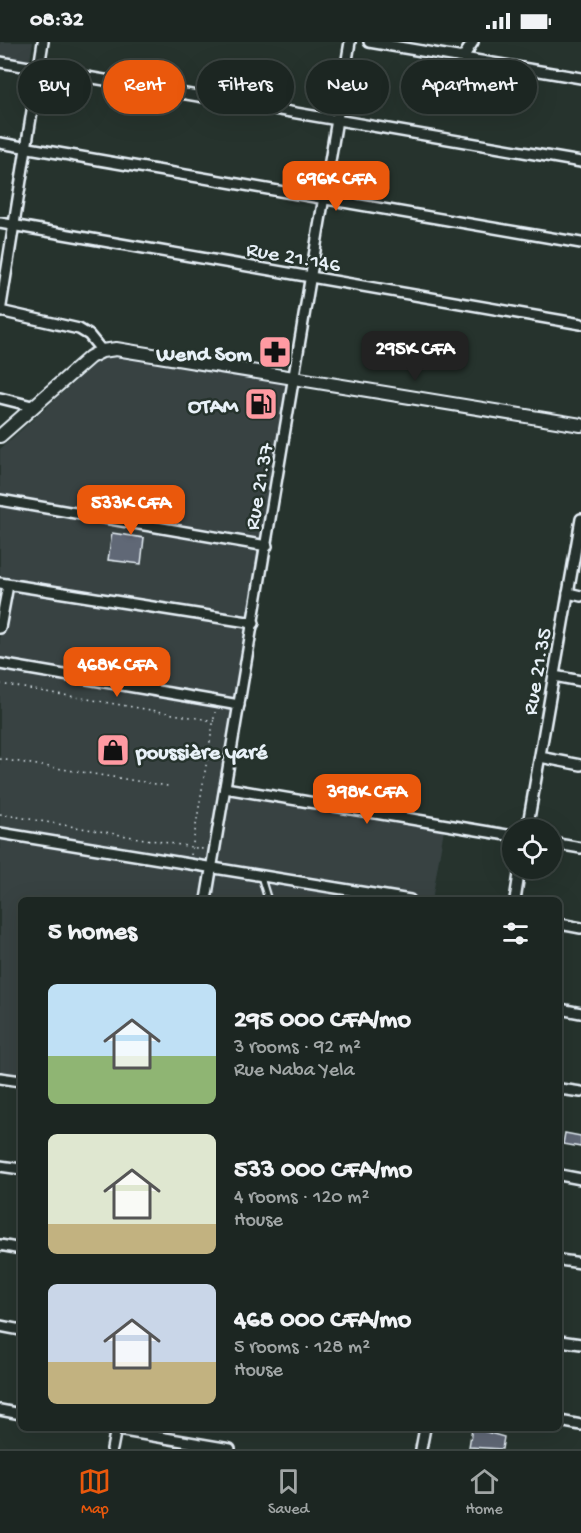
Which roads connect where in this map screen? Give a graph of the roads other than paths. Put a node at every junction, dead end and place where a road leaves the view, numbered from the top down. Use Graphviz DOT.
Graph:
graph roads {
  1 [pos="43,42"];
  2 [pos="350,42"];
  3 [pos="369,42"];
  4 [pos="473,42"];
  5 [pos="463,57"];
  6 [pos="40,60"];
  7 [pos="0,62"];
  8 [pos="18,65"];
  9 [pos="91,77"];
  10 [pos="581,78"];
  11 [pos="31,114"];
  12 [pos="337,121"];
  13 [pos="0,143"];
  14 [pos="26,147"];
  15 [pos="581,162"];
  16 [pos="324,200"];
  17 [pos="0,223"];
  18 [pos="12,225"];
  19 [pos="581,243"];
  20 [pos="311,278"];
  21 [pos="0,311"];
  22 [pos="581,324"];
  23 [pos="102,351"];
  24 [pos="296,378"];
  25 [pos="0,398"];
  26 [pos="32,406"];
  27 [pos="581,425"];
  28 [pos="0,436"];
  29 [pos="0,500"];
  30 [pos="581,519"];
  31 [pos="267,546"];
  32 [pos="4,584"];
  33 [pos="568,593"];
  34 [pos="581,596"];
  35 [pos="254,623"];
  36 [pos="0,628"];
  37 [pos="0,664"];
  38 [pos="554,676"];
  39 [pos="581,681"];
  40 [pos="239,705"];
  41 [pos="540,758"];
  42 [pos="581,765"];
  43 [pos="225,788"];
  44 [pos="529,819"];
  45 [pos="0,833"];
  46 [pos="502,834"];
  47 [pos="562,845"];
  48 [pos="581,848"];
  49 [pos="212,869"];
  50 [pos="261,876"];
  51 [pos="518,879"];
  52 [pos="207,897"];
  53 [pos="267,897"];
  54 [pos="391,897"];
  55 [pos="515,897"];
  56 [pos="562,924"];
  57 [pos="581,928"];
  58 [pos="562,1009"];
  59 [pos="581,1013"];
  60 [pos="0,1078"];
  61 [pos="18,1081"];
  62 [pos="562,1089"];
  63 [pos="581,1092"];
  64 [pos="0,1166"];
  65 [pos="18,1169"];
  66 [pos="562,1175"];
  67 [pos="581,1179"];
  68 [pos="0,1245"];
  69 [pos="18,1248"];
  70 [pos="562,1260"];
  71 [pos="581,1263"];
  72 [pos="0,1326"];
  73 [pos="18,1329"];
  74 [pos="562,1341"];
  75 [pos="581,1344"];
  76 [pos="0,1410"];
  77 [pos="18,1413"];
  78 [pos="562,1421"];
  79 [pos="581,1425"];
  80 [pos="113,1431"];
  81 [pos="130,1431"];
  82 [pos="424,1431"];
  83 [pos="112,1449"];
  84 [pos="230,1449"];
  85 [pos="421,1449"];
  1 -- 6 [label="street"];
  2 -- 12 [label="street, Rue 21.37"];
  3 -- 5 [label="street"];
  4 -- 5 [label="street"];
  5 -- 10 [label="street"];
  7 -- 8 [label="street"];
  9 -- 12 [label="street"];
  11 -- 14 [label="street"];
  12 -- 15 [label="street"];
  12 -- 16 [label="street, Rue 21.37"];
  13 -- 14 [label="street"];
  14 -- 16 [label="street"];
  14 -- 18 [label="street"];
  16 -- 19 [label="street"];
  16 -- 20 [label="street, Rue 21.37"];
  17 -- 18 [label="street, Rue 21.146"];
  18 -- 20 [label="street, Rue 21.146"];
  18 -- 21 [label="street"];
  20 -- 22 [label="street, Rue 21.146"];
  20 -- 24 [label="street, Rue 21.37"];
  21 -- 23 [label="street"];
  23 -- 24 [label="street"];
  23 -- 26 [label="street"];
  24 -- 27 [label="street"];
  24 -- 31 [label="street, Rue 21.37"];
  25 -- 26 [label="street"];
  26 -- 28 [label="street"];
  29 -- 31 [label="street"];
  30 -- 33 [label="street, Rue 21.35"];
  31 -- 35 [label="street, Rue 21.37"];
  32 -- 35 [label="street"];
  32 -- 36 [label="street"];
  33 -- 34 [label="street"];
  33 -- 38 [label="street, Rue 21.35"];
  35 -- 40 [label="street, Rue 21.37"];
  37 -- 40 [label="street"];
  38 -- 39 [label="street"];
  38 -- 41 [label="street, Rue 21.35"];
  40 -- 43 [label="street, Rue 21.37"];
  41 -- 42 [label="street"];
  41 -- 44 [label="street, Rue 21.35"];
  43 -- 46 [label="street"];
  43 -- 49 [label="street, Rue 21.37"];
  45 -- 49 [label="street"];
  47 -- 48 [label="street"];
  49 -- 50 [label="street"];
  49 -- 52 [label="street, Rue 21.37"];
  50 -- 53 [label="lane"];
  50 -- 54 [label="street"];
  51 -- 55 [label="street"];
  56 -- 57 [label="street"];
  58 -- 59 [label="street"];
  60 -- 61 [label="street"];
  62 -- 63 [label="street"];
  64 -- 65 [label="street"];
  66 -- 67 [label="street"];
  68 -- 69 [label="street"];
  70 -- 71 [label="street"];
  72 -- 73 [label="street"];
  74 -- 75 [label="street"];
  76 -- 77 [label="street"];
  78 -- 79 [label="street"];
  80 -- 83 [label="street"];
  81 -- 84 [label="street"];
  82 -- 85 [label="street"];
}
